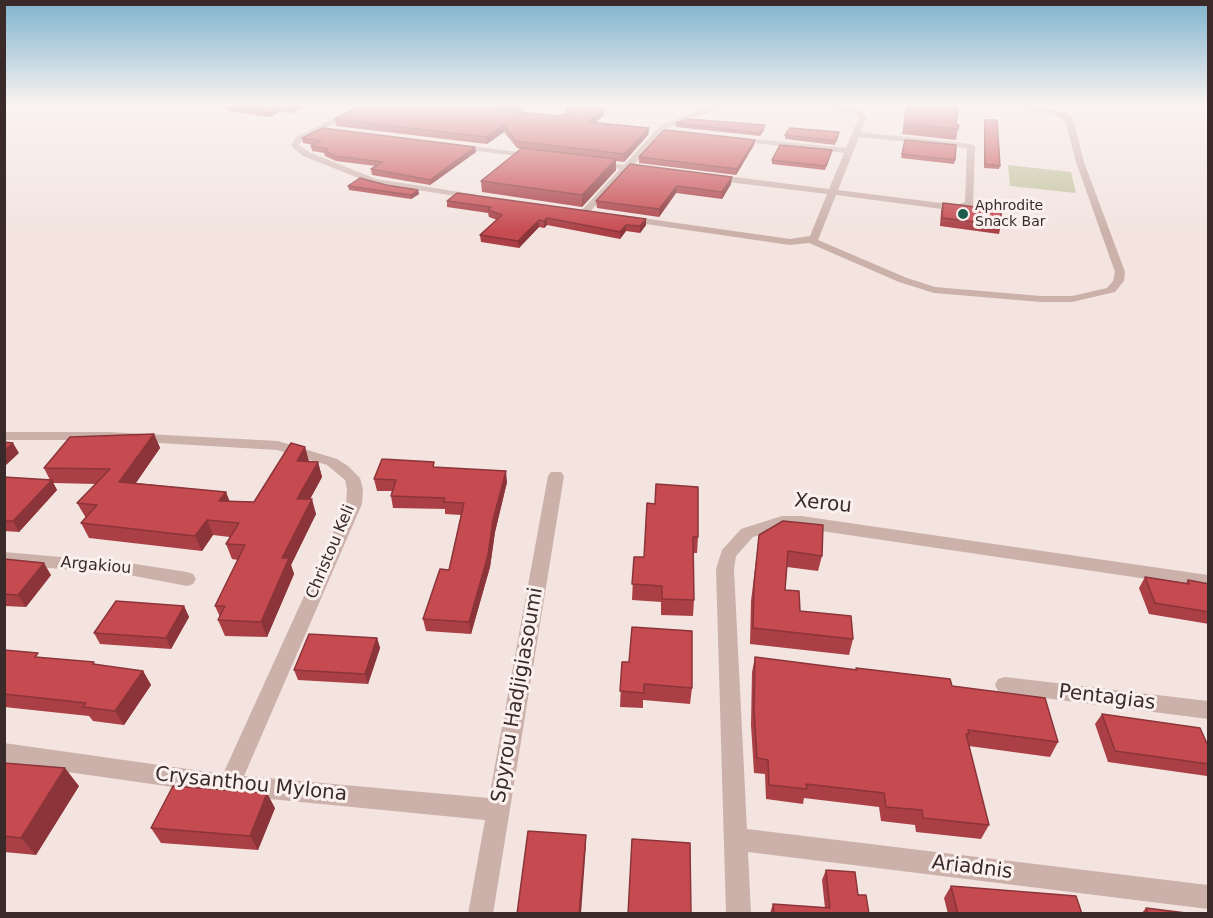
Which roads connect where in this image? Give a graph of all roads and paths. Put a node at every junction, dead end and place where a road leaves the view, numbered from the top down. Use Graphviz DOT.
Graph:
graph roads {
  1 [pos="297,147"];
  2 [pos="463,147"];
  3 [pos="645,147"];
  4 [pos="810,147"];
  5 [pos="850,147"];
  6 [pos="971,147"];
  7 [pos="1076,147"];
  8 [pos="848,151"];
  9 [pos="519,154"];
  10 [pos="541,157"];
  11 [pos="511,161"];
  12 [pos="584,162"];
  13 [pos="627,167"];
  14 [pos="661,171"];
  15 [pos="696,175"];
  16 [pos="832,192"];
  17 [pos="479,194"];
  18 [pos="573,211"];
  19 [pos="584,213"];
  20 [pos="596,214"];
  21 [pos="618,218"];
  22 [pos="810,240"];
  23 [pos="4,436"];
  24 [pos="556,476"];
  25 [pos="4,558"];
  26 [pos="187,579"];
  27 [pos="1209,582"];
  28 [pos="1005,685"];
  29 [pos="1209,710"];
  30 [pos="4,753"];
  31 [pos="229,784"];
  32 [pos="497,810"];
  33 [pos="736,839"];
  34 [pos="1209,897"];
  35 [pos="480,914"];
  36 [pos="739,914"];
  1 -- 17 [label="street"];
  2 -- 9 [label="street"];
  3 -- 13 [label="street"];
  4 -- 8 [label="street"];
  5 -- 8 [label="street"];
  6 -- 16 [label="street"];
  7 -- 22 [label="street"];
  8 -- 16 [label="street"];
  9 -- 10 [label="street"];
  9 -- 11 [label="street"];
  12 -- 13 [label="street"];
  13 -- 14 [label="street"];
  13 -- 19 [label="street"];
  15 -- 16 [label="street"];
  16 -- 22 [label="street"];
  18 -- 19 [label="street"];
  19 -- 20 [label="street"];
  21 -- 22 [label="street"];
  23 -- 31 [label="street, Christou Keli"];
  24 -- 32 [label="street, Spyrou Hadjigiasoumi"];
  25 -- 26 [label="street, Argakiou"];
  27 -- 33 [label="street, Xerou"];
  28 -- 29 [label="street, Pentagias"];
  30 -- 31 [label="street, Crysanthou Mylona"];
  31 -- 32 [label="street, Crysanthou Mylona"];
  32 -- 35 [label="street, Spyrou Hadjigiasoumi"];
  33 -- 34 [label="street, Ariadnis"];
  33 -- 36 [label="street, Xerou"];
}
